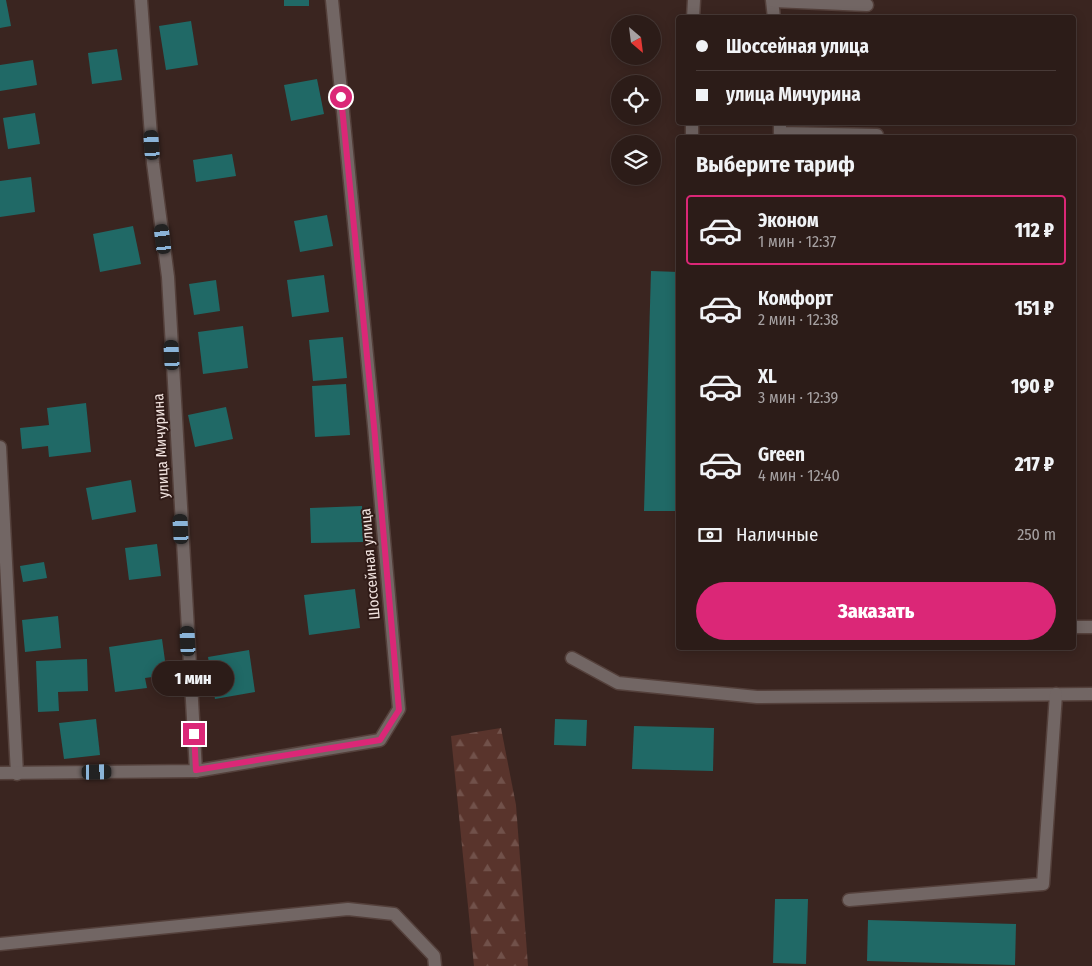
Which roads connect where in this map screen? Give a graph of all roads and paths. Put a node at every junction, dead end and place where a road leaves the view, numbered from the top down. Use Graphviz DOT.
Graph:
graph roads {
  1 [pos="142,0"];
  2 [pos="332,0"];
  3 [pos="694,0"];
  4 [pos="779,1"];
  5 [pos="867,5"];
  6 [pos="693,15"];
  7 [pos="775,15"];
  8 [pos="780,125"];
  9 [pos="876,135"];
  10 [pos="0,447"];
  11 [pos="1076,627"];
  12 [pos="1092,627"];
  13 [pos="572,658"];
  14 [pos="1056,694"];
  15 [pos="1092,694"];
  16 [pos="196,770"];
  17 [pos="0,773"];
  18 [pos="17,774"];
  19 [pos="849,900"];
  20 [pos="0,944"];
  21 [pos="435,966"];
  1 -- 16 [label="street, улица Мичурина"];
  2 -- 16 [label="street, Шоссейная улица"];
  3 -- 6 [label="street"];
  4 -- 5 [label="street"];
  4 -- 7 [label="street"];
  8 -- 9 [label="street"];
  10 -- 18 [label="street"];
  11 -- 12 [label="street"];
  13 -- 14 [label="street"];
  14 -- 15 [label="street"];
  14 -- 19 [label="street"];
  16 -- 18 [label="street, Шоссейная улица"];
  17 -- 18 [label="street, Шоссейная улица"];
  20 -- 21 [label="street"];
}
